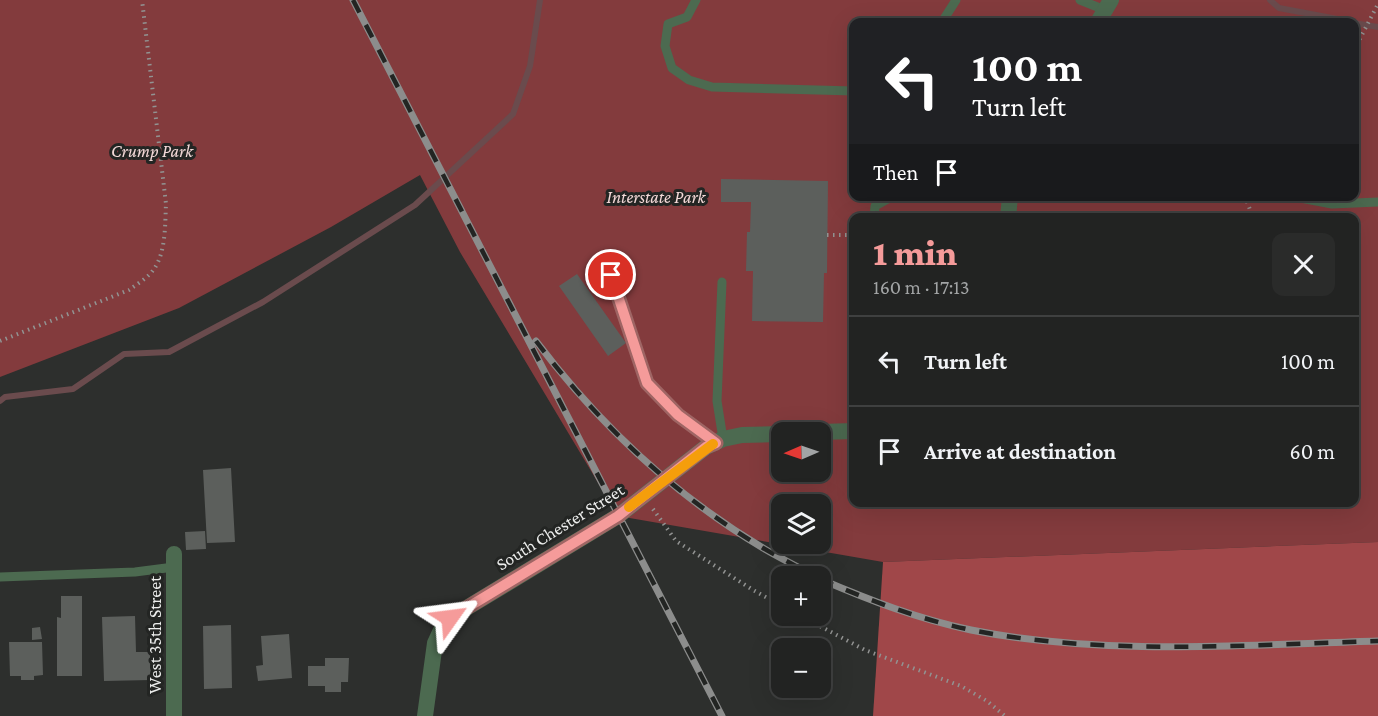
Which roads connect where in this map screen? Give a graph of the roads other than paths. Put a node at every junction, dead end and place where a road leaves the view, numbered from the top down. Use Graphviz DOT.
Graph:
graph roads {
  1 [pos="696,0"];
  2 [pos="956,0"];
  3 [pos="1080,0"];
  4 [pos="1105,11"];
  5 [pos="945,18"];
  6 [pos="849,91"];
  7 [pos="884,201"];
  8 [pos="1316,201"];
  9 [pos="1378,202"];
  10 [pos="874,213"];
  11 [pos="611,275"];
  12 [pos="722,282"];
  13 [pos="849,431"];
  14 [pos="831,432"];
  15 [pos="771,434"];
  16 [pos="720,441"];
  17 [pos="174,560"];
  18 [pos="0,578"];
  19 [pos="174,716"];
  20 [pos="425,716"];
  1 -- 6 [label="lane"];
  2 -- 5 [label="lane"];
  3 -- 4 [label="lane"];
  7 -- 10 [label="lane"];
  8 -- 9 [label="lane"];
  11 -- 16 [label="lane"];
  12 -- 16 [label="lane"];
  13 -- 14 [label="street"];
  15 -- 16 [label="street, South Chester Street"];
  16 -- 20 [label="street, South Chester Street"];
  17 -- 18 [label="lane"];
  17 -- 19 [label="street, West 35th Street"];
}
